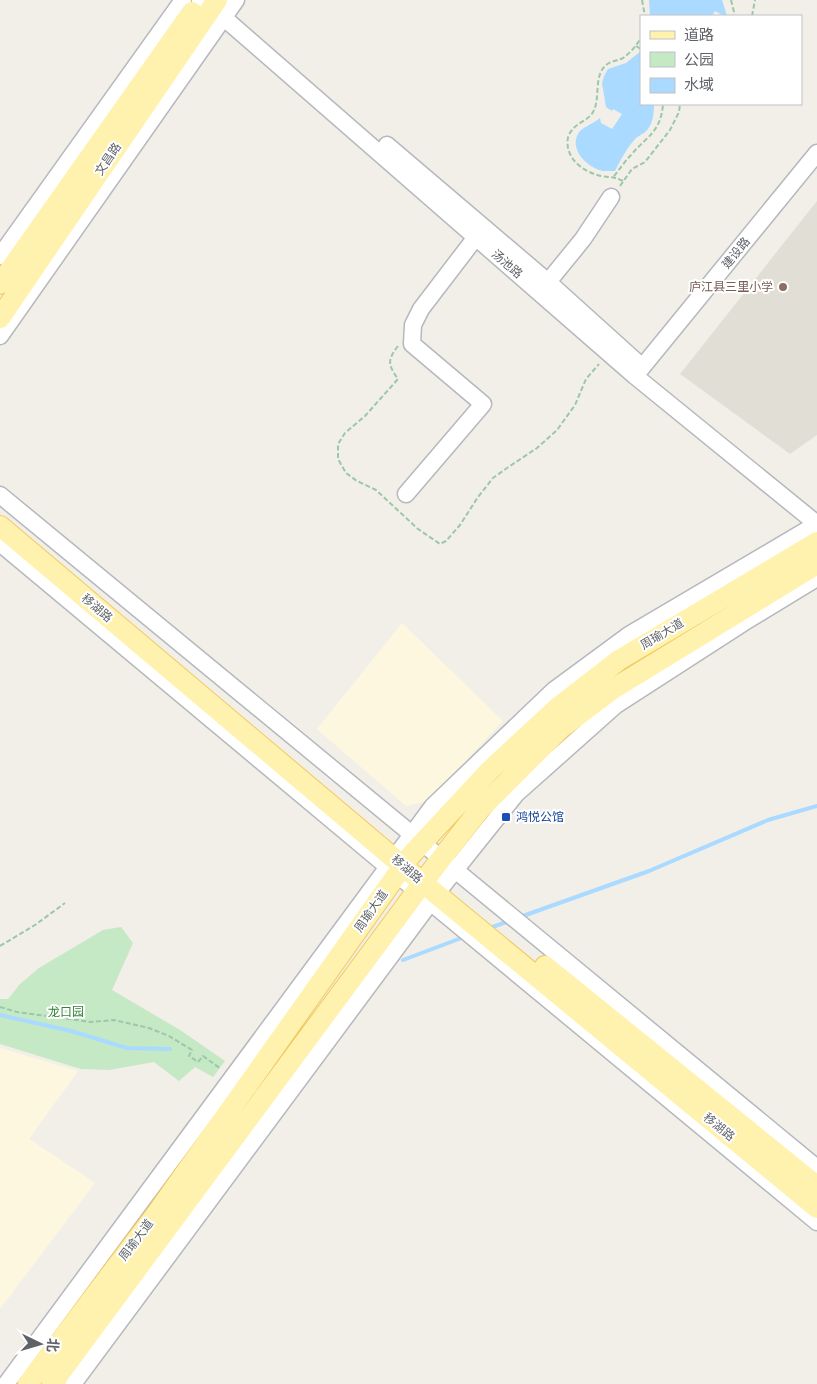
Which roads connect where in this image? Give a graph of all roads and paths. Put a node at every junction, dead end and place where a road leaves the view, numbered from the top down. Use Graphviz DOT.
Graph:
graph roads {
  1 [pos="642,0"];
  2 [pos="731,0"];
  3 [pos="755,0"];
  4 [pos="213,4"];
  5 [pos="645,15"];
  6 [pos="733,15"];
  7 [pos="752,15"];
  8 [pos="640,40"];
  9 [pos="636,46"];
  10 [pos="640,48"];
  11 [pos="663,105"];
  12 [pos="680,105"];
  13 [pos="817,153"];
  14 [pos="614,176"];
  15 [pos="623,181"];
  16 [pos="612,197"];
  17 [pos="476,237"];
  18 [pos="0,256"];
  19 [pos="548,282"];
  20 [pos="0,284"];
  21 [pos="0,318"];
  22 [pos="0,336"];
  23 [pos="639,372"];
  24 [pos="406,494"];
  25 [pos="0,495"];
  26 [pos="0,511"];
  27 [pos="817,515"];
  28 [pos="817,524"];
  29 [pos="0,526"];
  30 [pos="817,542"];
  31 [pos="0,543"];
  32 [pos="817,564"];
  33 [pos="817,578"];
  34 [pos="404,856"];
  35 [pos="435,882"];
  36 [pos="65,903"];
  37 [pos="490,928"];
  38 [pos="0,946"];
  39 [pos="0,1008"];
  40 [pos="233,1078"];
  41 [pos="817,1168"];
  42 [pos="817,1186"];
  43 [pos="817,1208"];
  44 [pos="817,1222"];
  45 [pos="6,1384"];
  46 [pos="28,1384"];
  47 [pos="52,1384"];
  48 [pos="73,1384"];
  1 -- 5 [label="path"];
  2 -- 6 [label="path"];
  3 -- 7 [label="path"];
  4 -- 17 [label="street, 汤池路"];
  4 -- 18 [label="street"];
  4 -- 19 [label="street, 汤池路"];
  4 -- 20 [label="main road, 文昌路"];
  4 -- 21 [label="main road, 文昌路"];
  4 -- 22 [label="street"];
  8 -- 9 [label="path"];
  9 -- 10 [label="path"];
  9 -- 14 [label="path"];
  11 -- 14 [label="path"];
  12 -- 15 [label="path"];
  13 -- 23 [label="street, 建设路"];
  14 -- 15 [label="path"];
  15 -- 16 [label="path"];
  16 -- 19 [label="street"];
  17 -- 23 [label="street, 汤池路"];
  17 -- 24 [label="street"];
  19 -- 23 [label="street, 汤池路"];
  23 -- 27 [label="street, 汤池路"];
  23 -- 28 [label="street, 汤池路"];
  25 -- 34 [label="street, 移湖路"];
  26 -- 34 [label="main road, 移湖路"];
  28 -- 34 [label="street"];
  29 -- 34 [label="main road, 移湖路"];
  30 -- 34 [label="main road, 周瑜大道"];
  31 -- 34 [label="street, 移湖路"];
  32 -- 35 [label="main road, 周瑜大道"];
  33 -- 35 [label="street"];
  34 -- 35 [label="main road, 移湖路"];
  34 -- 40 [label="street"];
  34 -- 46 [label="main road, 周瑜大道"];
  35 -- 37 [label="main road, 移湖路"];
  35 -- 37 [label="street, 移湖路"];
  35 -- 47 [label="main road, 周瑜大道"];
  35 -- 48 [label="street"];
  36 -- 38 [label="path"];
  37 -- 41 [label="street, 移湖路"];
  37 -- 42 [label="main road, 移湖路"];
  37 -- 43 [label="main road, 移湖路"];
  37 -- 44 [label="street, 移湖路"];
  39 -- 40 [label="path"];
  40 -- 45 [label="street"];
}
